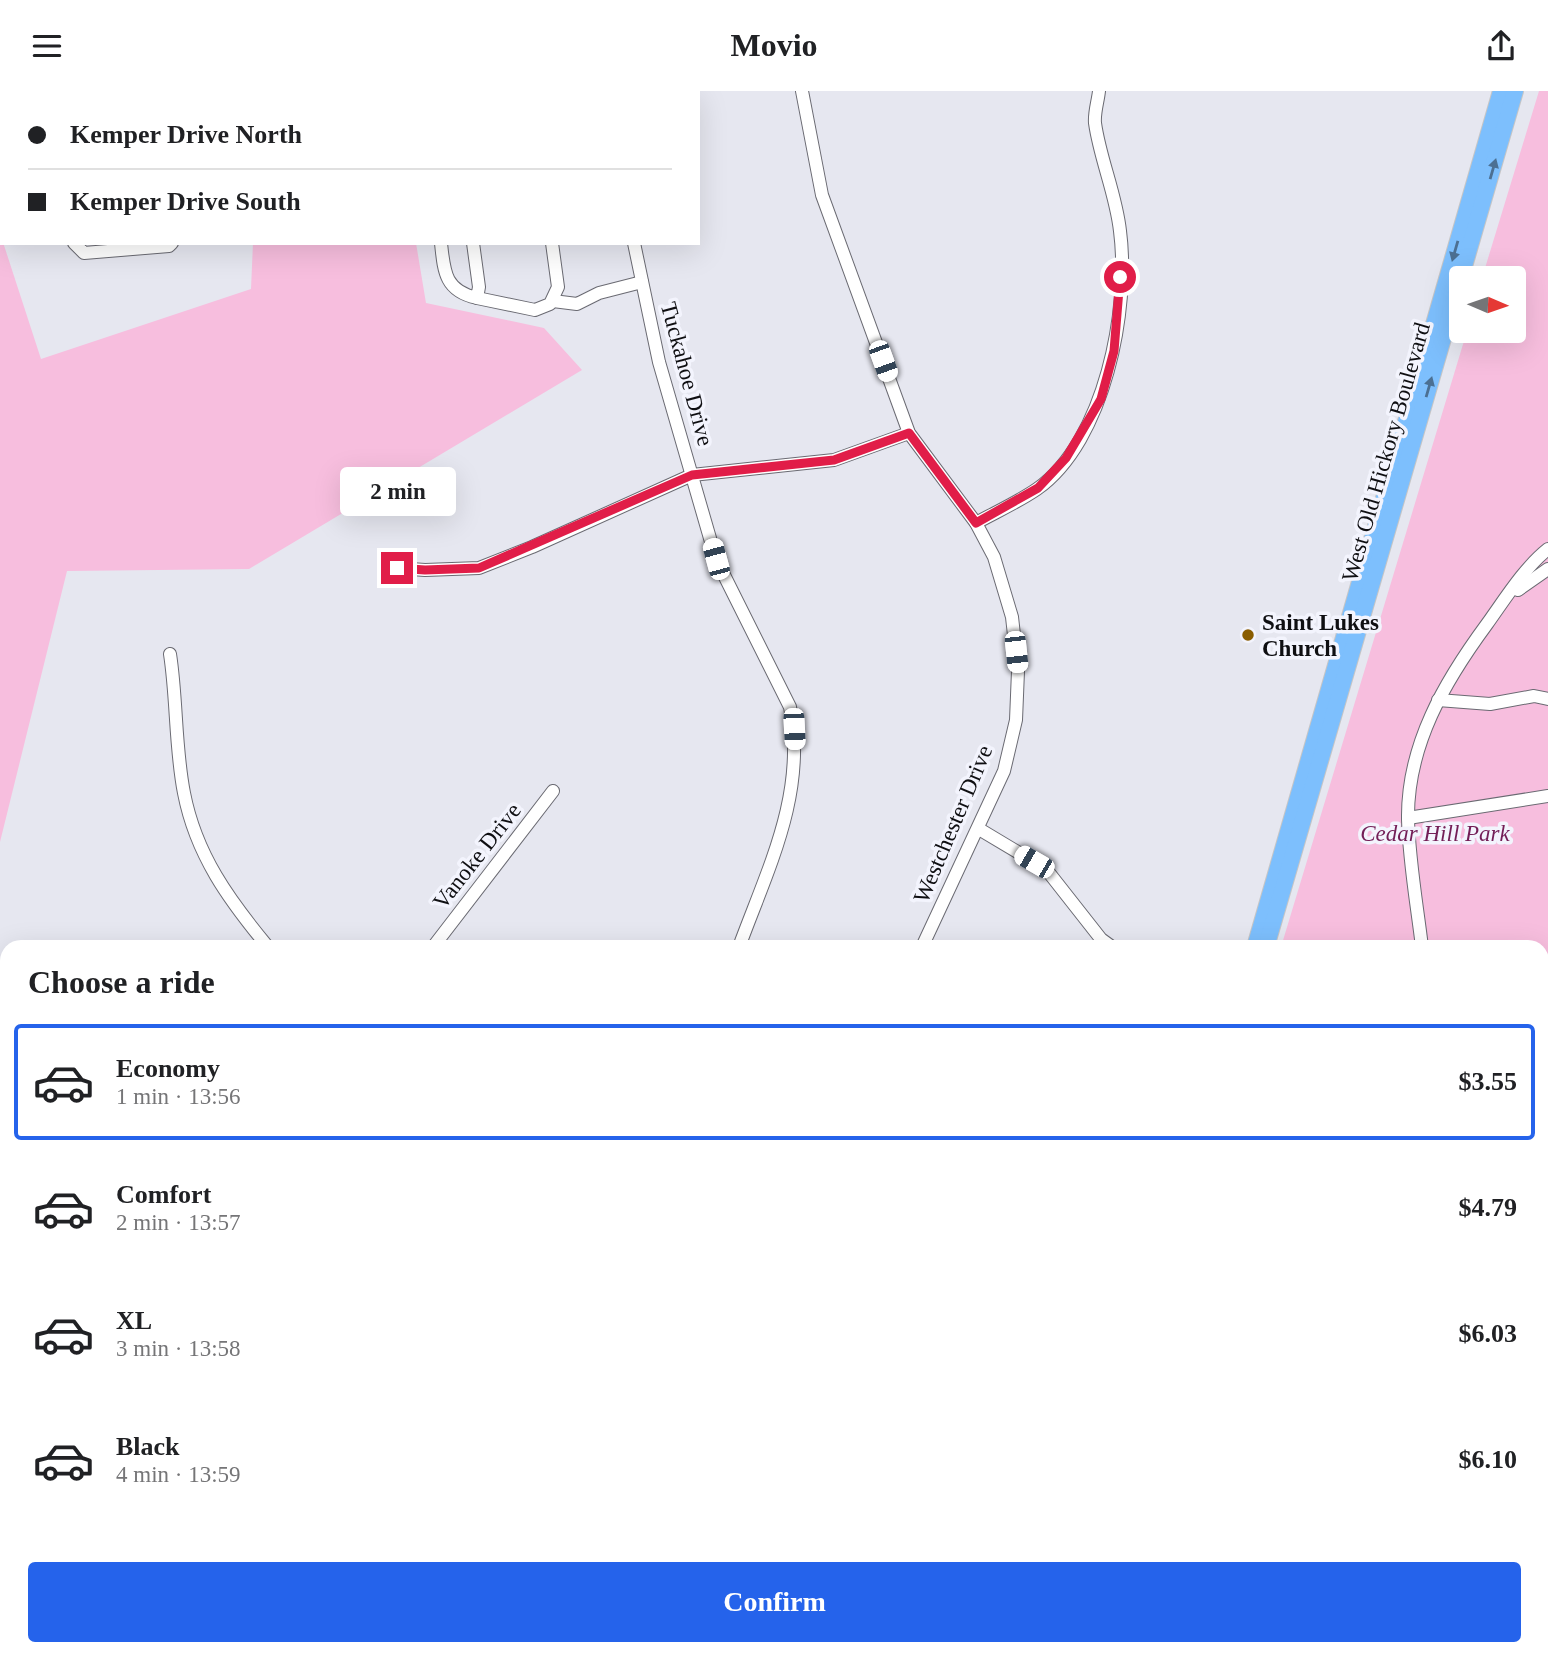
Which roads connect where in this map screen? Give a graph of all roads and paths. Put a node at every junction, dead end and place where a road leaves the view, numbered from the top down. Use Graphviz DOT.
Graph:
graph roads {
  1 [pos="802,91"];
  2 [pos="1099,91"];
  3 [pos="1501,91"];
  4 [pos="1515,91"];
  5 [pos="76,245"];
  6 [pos="154,245"];
  7 [pos="441,245"];
  8 [pos="473,245"];
  9 [pos="552,245"];
  10 [pos="634,245"];
  11 [pos="642,282"];
  12 [pos="477,298"];
  13 [pos="553,301"];
  14 [pos="909,433"];
  15 [pos="692,475"];
  16 [pos="976,523"];
  17 [pos="1548,549"];
  18 [pos="397,568"];
  19 [pos="1548,569"];
  20 [pos="1502,604"];
  21 [pos="170,654"];
  22 [pos="1548,699"];
  23 [pos="1438,701"];
  24 [pos="553,791"];
  25 [pos="1548,796"];
  26 [pos="1408,818"];
  27 [pos="979,829"];
  28 [pos="262,940"];
  29 [pos="438,940"];
  30 [pos="742,940"];
  31 [pos="925,940"];
  32 [pos="1102,940"];
  33 [pos="1257,940"];
  34 [pos="1268,940"];
  35 [pos="1421,940"];
  1 -- 14 [label="street, Westchester Drive"];
  2 -- 16 [label="street"];
  3 -- 33 [label="main road, West Old Hickory Boulevard, one-way"];
  34 -- 4 [label="main road, West Old Hickory Boulevard, one-way"];
  5 -- 6 [label="street"];
  7 -- 12 [label="street"];
  8 -- 12 [label="street"];
  9 -- 13 [label="street"];
  10 -- 11 [label="street, Tuckahoe Drive"];
  11 -- 13 [label="street"];
  11 -- 15 [label="street, Tuckahoe Drive"];
  12 -- 13 [label="street"];
  14 -- 15 [label="street"];
  14 -- 16 [label="street, Westchester Drive"];
  15 -- 18 [label="street"];
  15 -- 30 [label="street, Tuckahoe Drive"];
  16 -- 27 [label="street, Westchester Drive"];
  17 -- 20 [label="street"];
  19 -- 20 [label="street"];
  20 -- 23 [label="street"];
  21 -- 28 [label="street"];
  22 -- 23 [label="street"];
  23 -- 26 [label="street"];
  24 -- 29 [label="street, Vanoke Drive"];
  25 -- 26 [label="street"];
  26 -- 35 [label="street"];
  27 -- 31 [label="street, Westchester Drive"];
  27 -- 32 [label="street"];
}
